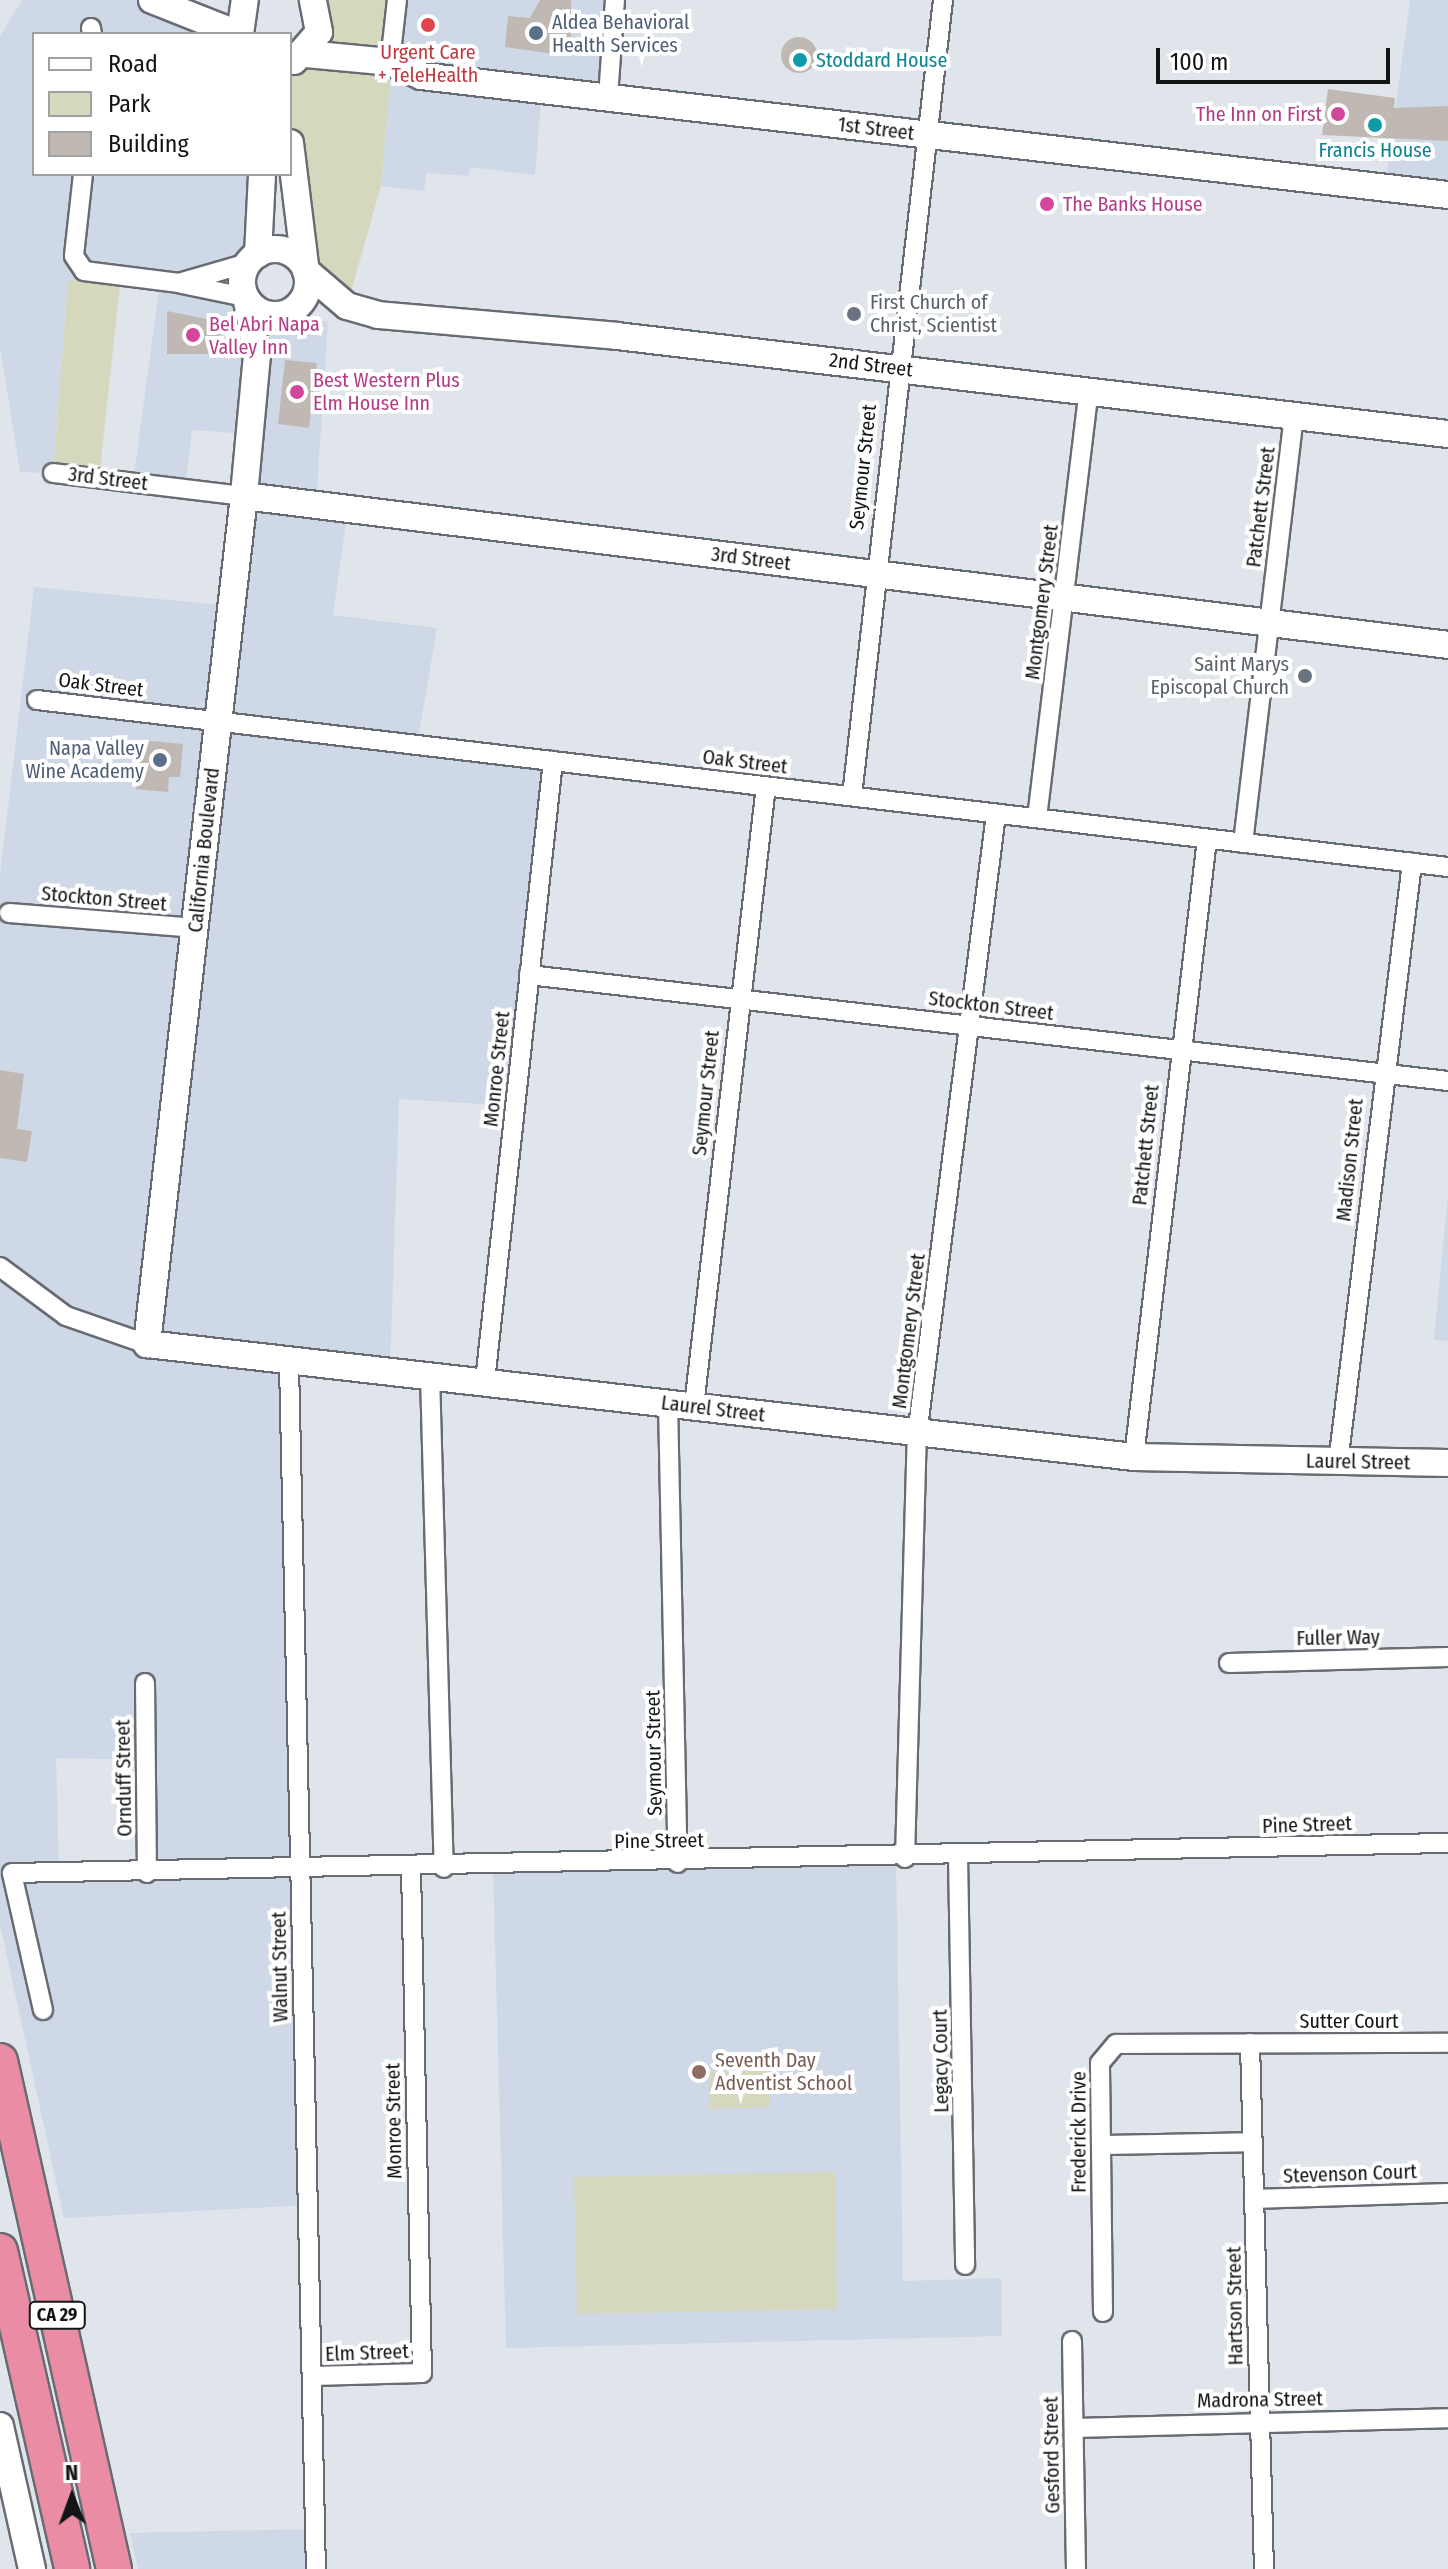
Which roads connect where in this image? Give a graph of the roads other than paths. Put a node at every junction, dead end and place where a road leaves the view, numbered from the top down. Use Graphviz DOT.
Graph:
graph roads {
  1 [pos="152,0"];
  2 [pos="245,0"];
  3 [pos="313,0"];
  4 [pos="397,0"];
  5 [pos="615,0"];
  6 [pos="943,0"];
  7 [pos="234,32"];
  8 [pos="239,32"];
  9 [pos="390,62"];
  10 [pos="296,64"];
  11 [pos="608,97"];
  12 [pos="930,135"];
  13 [pos="292,160"];
  14 [pos="83,176"];
  15 [pos="262,176"];
  16 [pos="1448,195"];
  17 [pos="253,259"];
  18 [pos="305,268"];
  19 [pos="179,283"];
  20 [pos="246,299"];
  21 [pos="284,315"];
  22 [pos="257,355"];
  23 [pos="895,368"];
  24 [pos="1089,391"];
  25 [pos="1294,416"];
  26 [pos="1448,434"];
  27 [pos="53,473"];
  28 [pos="244,496"];
  29 [pos="875,574"];
  30 [pos="1065,598"];
  31 [pos="1268,623"];
  32 [pos="1448,645"];
  33 [pos="37,700"];
  34 [pos="218,721"];
  35 [pos="553,761"];
  36 [pos="766,786"];
  37 [pos="852,796"];
  38 [pos="996,814"];
  39 [pos="1037,818"];
  40 [pos="1207,839"];
  41 [pos="1243,843"];
  42 [pos="1412,863"];
  43 [pos="1448,867"];
  44 [pos="9,913"];
  45 [pos="196,928"];
  46 [pos="529,975"];
  47 [pos="739,999"];
  48 [pos="971,1026"];
  49 [pos="1179,1050"];
  50 [pos="1382,1073"];
  51 [pos="1448,1081"];
  52 [pos="0,1267"];
  53 [pos="147,1344"];
  54 [pos="289,1364"];
  55 [pos="430,1375"];
  56 [pos="485,1381"];
  57 [pos="681,1404"];
  58 [pos="917,1435"];
  59 [pos="1134,1457"];
  60 [pos="1338,1463"];
  61 [pos="1448,1463"];
  62 [pos="1448,1657"];
  63 [pos="1229,1663"];
  64 [pos="145,1683"];
  65 [pos="1448,1843"];
  66 [pos="958,1856"];
  67 [pos="905,1858"];
  68 [pos="678,1863"];
  69 [pos="411,1868"];
  70 [pos="444,1868"];
  71 [pos="300,1872"];
  72 [pos="147,1873"];
  73 [pos="43,2010"];
  74 [pos="1250,2043"];
  75 [pos="1448,2043"];
  76 [pos="0,2061"];
  77 [pos="1253,2142"];
  78 [pos="1101,2145"];
  79 [pos="1448,2193"];
  80 [pos="1254,2199"];
  81 [pos="0,2251"];
  82 [pos="965,2265"];
  83 [pos="1103,2312"];
  84 [pos="1072,2341"];
  85 [pos="422,2373"];
  86 [pos="313,2376"];
  87 [pos="1448,2418"];
  88 [pos="1260,2421"];
  89 [pos="0,2426"];
  90 [pos="1074,2428"];
  91 [pos="32,2569"];
  92 [pos="72,2569"];
  93 [pos="114,2569"];
  94 [pos="316,2569"];
  95 [pos="1076,2569"];
  96 [pos="1264,2569"];
  1 -- 7 [label="street"];
  2 -- 8 [label="street"];
  3 -- 10 [label="street"];
  4 -- 9 [label="street"];
  5 -- 11 [label="street"];
  6 -- 12 [label="street, Seymour Street"];
  9 -- 10 [label="street, 1st Street"];
  9 -- 11 [label="street, 1st Street"];
  11 -- 12 [label="street, 1st Street"];
  12 -- 16 [label="street, 1st Street"];
  12 -- 23 [label="street, Seymour Street"];
  13 -- 18 [label="street"];
  14 -- 19 [label="street"];
  15 -- 17 [label="street"];
  17 -- 18 [label="street"];
  17 -- 19 [label="street"];
  17 -- 20 [label="street"];
  18 -- 21 [label="street"];
  18 -- 23 [label="street, 2nd Street"];
  19 -- 20 [label="street"];
  20 -- 21 [label="street"];
  20 -- 22 [label="street, California Boulevard"];
  21 -- 22 [label="street, California Boulevard"];
  22 -- 28 [label="street, California Boulevard"];
  23 -- 24 [label="street, 2nd Street"];
  23 -- 29 [label="street, Seymour Street"];
  24 -- 25 [label="street, 2nd Street"];
  24 -- 30 [label="street, Montgomery Street"];
  25 -- 26 [label="street, 2nd Street"];
  25 -- 31 [label="street, Patchett Street"];
  27 -- 28 [label="street, 3rd Street"];
  28 -- 29 [label="street, 3rd Street"];
  28 -- 34 [label="street, California Boulevard"];
  29 -- 30 [label="street, 3rd Street"];
  29 -- 37 [label="street, Seymour Street"];
  30 -- 31 [label="street, 3rd Street"];
  30 -- 39 [label="street, Montgomery Street"];
  31 -- 32 [label="street, 3rd Street"];
  31 -- 41 [label="street, Patchett Street"];
  33 -- 34 [label="street, Oak Street"];
  34 -- 35 [label="street, Oak Street"];
  34 -- 45 [label="street, California Boulevard"];
  35 -- 36 [label="street, Oak Street"];
  35 -- 46 [label="street, Monroe Street"];
  36 -- 37 [label="street, Oak Street"];
  36 -- 47 [label="street, Seymour Street"];
  37 -- 38 [label="street, Oak Street"];
  38 -- 39 [label="street, Oak Street"];
  38 -- 48 [label="street, Montgomery Street"];
  39 -- 40 [label="street, Oak Street"];
  40 -- 41 [label="street, Oak Street"];
  40 -- 49 [label="street, Patchett Street"];
  41 -- 42 [label="street, Oak Street"];
  42 -- 43 [label="street, Oak Street"];
  42 -- 50 [label="street, Madison Street"];
  44 -- 45 [label="street, Stockton Street"];
  45 -- 53 [label="street, California Boulevard"];
  46 -- 47 [label="street, Stockton Street"];
  46 -- 56 [label="street, Monroe Street"];
  47 -- 48 [label="street, Stockton Street"];
  47 -- 57 [label="street, Seymour Street"];
  48 -- 49 [label="street, Stockton Street"];
  48 -- 58 [label="street, Montgomery Street"];
  49 -- 50 [label="street, Stockton Street"];
  49 -- 59 [label="street, Patchett Street"];
  50 -- 51 [label="street, Stockton Street"];
  50 -- 60 [label="street, Madison Street"];
  52 -- 53 [label="street, Laurel Street"];
  53 -- 54 [label="street, Laurel Street"];
  54 -- 55 [label="street, Laurel Street"];
  54 -- 71 [label="street, Walnut Street"];
  55 -- 56 [label="street, Laurel Street"];
  55 -- 70 [label="street"];
  56 -- 57 [label="street, Laurel Street"];
  57 -- 58 [label="street, Laurel Street"];
  57 -- 68 [label="street, Seymour Street"];
  58 -- 59 [label="street, Laurel Street"];
  58 -- 67 [label="street, Montgomery Street"];
  59 -- 60 [label="street, Laurel Street"];
  60 -- 61 [label="street, Laurel Street"];
  62 -- 63 [label="street, Fuller Way"];
  64 -- 72 [label="street, Ornduff Street"];
  65 -- 66 [label="street, Pine Street"];
  66 -- 67 [label="street, Pine Street"];
  66 -- 82 [label="street, Legacy Court"];
  67 -- 68 [label="street, Pine Street"];
  68 -- 70 [label="street, Pine Street"];
  69 -- 70 [label="street, Pine Street"];
  69 -- 71 [label="street, Pine Street"];
  69 -- 85 [label="street, Monroe Street"];
  71 -- 72 [label="street, Pine Street"];
  71 -- 86 [label="street, Walnut Street"];
  72 -- 73 [label="street, Pine Street"];
  74 -- 75 [label="street, Sutter Court"];
  74 -- 77 [label="street, Hartson Street"];
  74 -- 78 [label="street, Frederick Drive"];
  76 -- 93 [label="highway, CA 29"];
  77 -- 78 [label="street"];
  77 -- 80 [label="street, Hartson Street"];
  78 -- 83 [label="street, Frederick Drive"];
  79 -- 80 [label="street, Stevenson Court"];
  80 -- 88 [label="street, Hartson Street"];
  81 -- 92 [label="highway, CA 29"];
  84 -- 90 [label="street, Gesford Street"];
  85 -- 86 [label="street, Elm Street"];
  86 -- 94 [label="street, Walnut Street"];
  87 -- 88 [label="street, Madrona Street"];
  88 -- 90 [label="street, Madrona Street"];
  88 -- 96 [label="street, Hartson Street"];
  89 -- 91 [label="street"];
  90 -- 95 [label="street, Gesford Street"];
}
